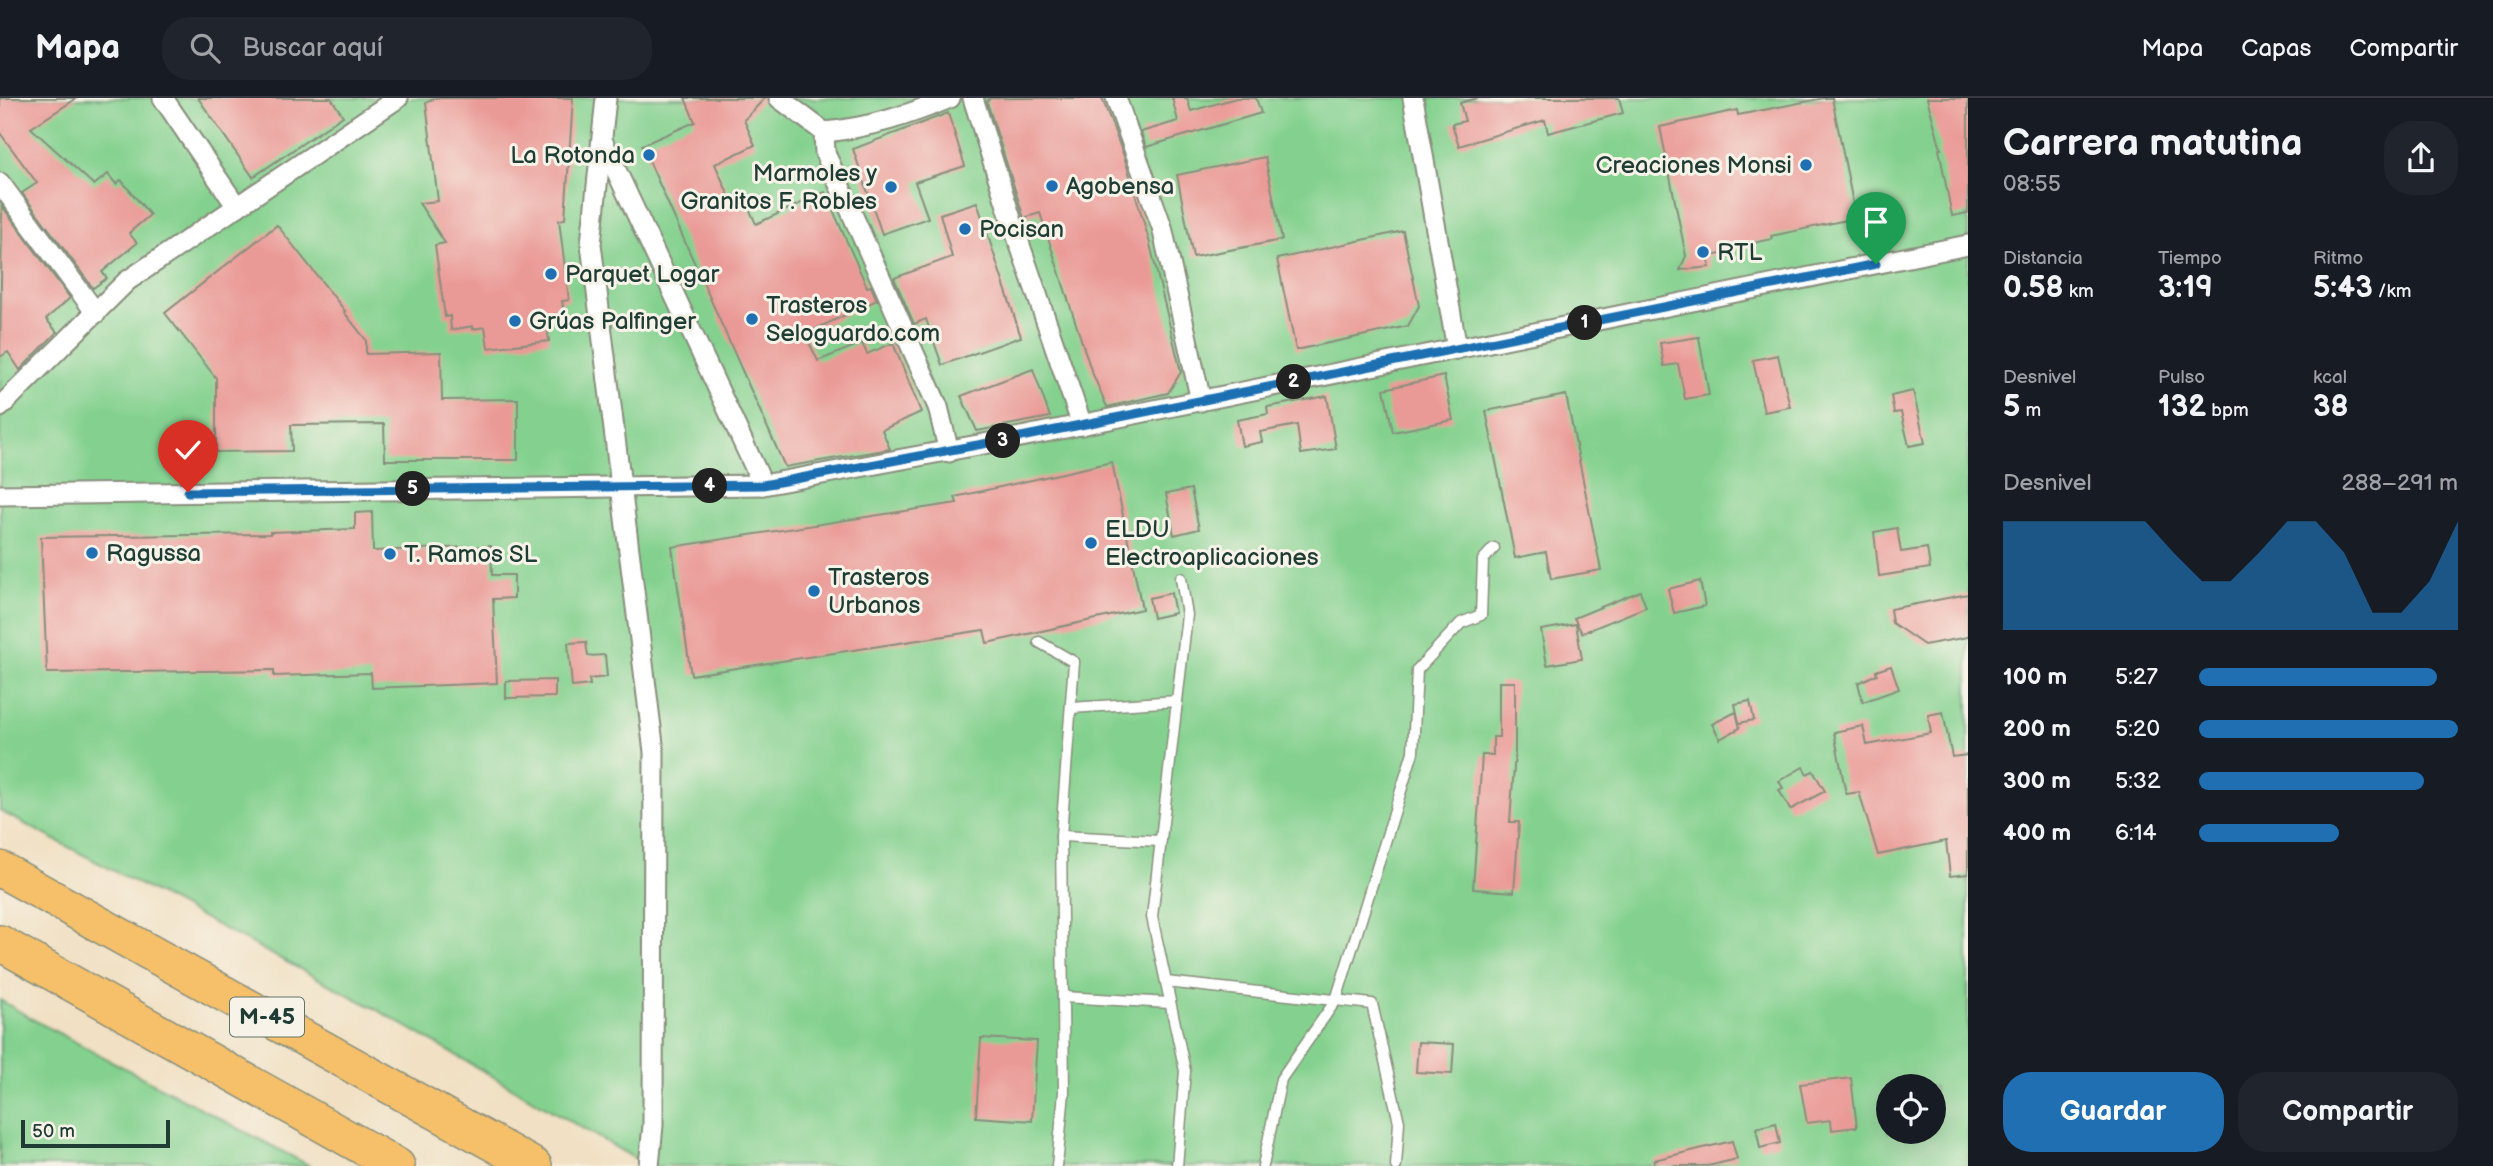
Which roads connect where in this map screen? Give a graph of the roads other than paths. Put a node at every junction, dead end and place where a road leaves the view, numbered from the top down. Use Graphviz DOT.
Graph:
graph roads {
  1 [pos="163,98"];
  2 [pos="606,98"];
  3 [pos="779,98"];
  4 [pos="950,98"];
  5 [pos="973,98"];
  6 [pos="1116,98"];
  7 [pos="1412,98"];
  8 [pos="388,101"];
  9 [pos="824,132"];
  10 [pos="601,138"];
  11 [pos="0,183"];
  12 [pos="237,207"];
  13 [pos="1968,245"];
  14 [pos="96,313"];
  15 [pos="1457,349"];
  16 [pos="1201,401"];
  17 [pos="0,407"];
  18 [pos="1082,425"];
  19 [pos="949,452"];
  20 [pos="622,485"];
  21 [pos="763,485"];
  22 [pos="0,495"];
  23 [pos="1494,548"];
  24 [pos="1181,578"];
  25 [pos="1040,642"];
  26 [pos="1177,701"];
  27 [pos="1071,708"];
  28 [pos="1060,836"];
  29 [pos="1160,841"];
  30 [pos="0,869"];
  31 [pos="0,943"];
  32 [pos="1166,982"];
  33 [pos="1063,997"];
  34 [pos="1336,1000"];
  35 [pos="1170,1003"];
  36 [pos="397,1166"];
  37 [pos="534,1166"];
  38 [pos="649,1166"];
  39 [pos="1057,1166"];
  40 [pos="1177,1166"];
  41 [pos="1262,1166"];
  42 [pos="1396,1166"];
  1 -- 12 [label="street"];
  2 -- 10 [label="street"];
  3 -- 9 [label="street"];
  4 -- 9 [label="street"];
  5 -- 18 [label="street"];
  6 -- 16 [label="street"];
  7 -- 15 [label="street"];
  8 -- 12 [label="street"];
  9 -- 19 [label="street"];
  10 -- 20 [label="street"];
  10 -- 21 [label="street"];
  11 -- 14 [label="street"];
  12 -- 14 [label="street"];
  13 -- 15 [label="street"];
  14 -- 17 [label="street"];
  15 -- 16 [label="street"];
  16 -- 18 [label="street"];
  18 -- 19 [label="street"];
  19 -- 21 [label="street"];
  20 -- 21 [label="street"];
  20 -- 22 [label="street"];
  20 -- 38 [label="street"];
  23 -- 34 [label="lane"];
  24 -- 26 [label="lane"];
  25 -- 27 [label="lane"];
  26 -- 27 [label="lane"];
  26 -- 29 [label="lane"];
  27 -- 28 [label="lane"];
  28 -- 29 [label="lane"];
  28 -- 33 [label="lane"];
  29 -- 32 [label="lane"];
  30 -- 37 [label="highway, M-45"];
  31 -- 36 [label="highway, M-45"];
  32 -- 34 [label="lane"];
  32 -- 35 [label="lane"];
  33 -- 35 [label="lane"];
  33 -- 39 [label="lane"];
  34 -- 41 [label="lane"];
  34 -- 42 [label="lane"];
  35 -- 40 [label="lane"];
}
